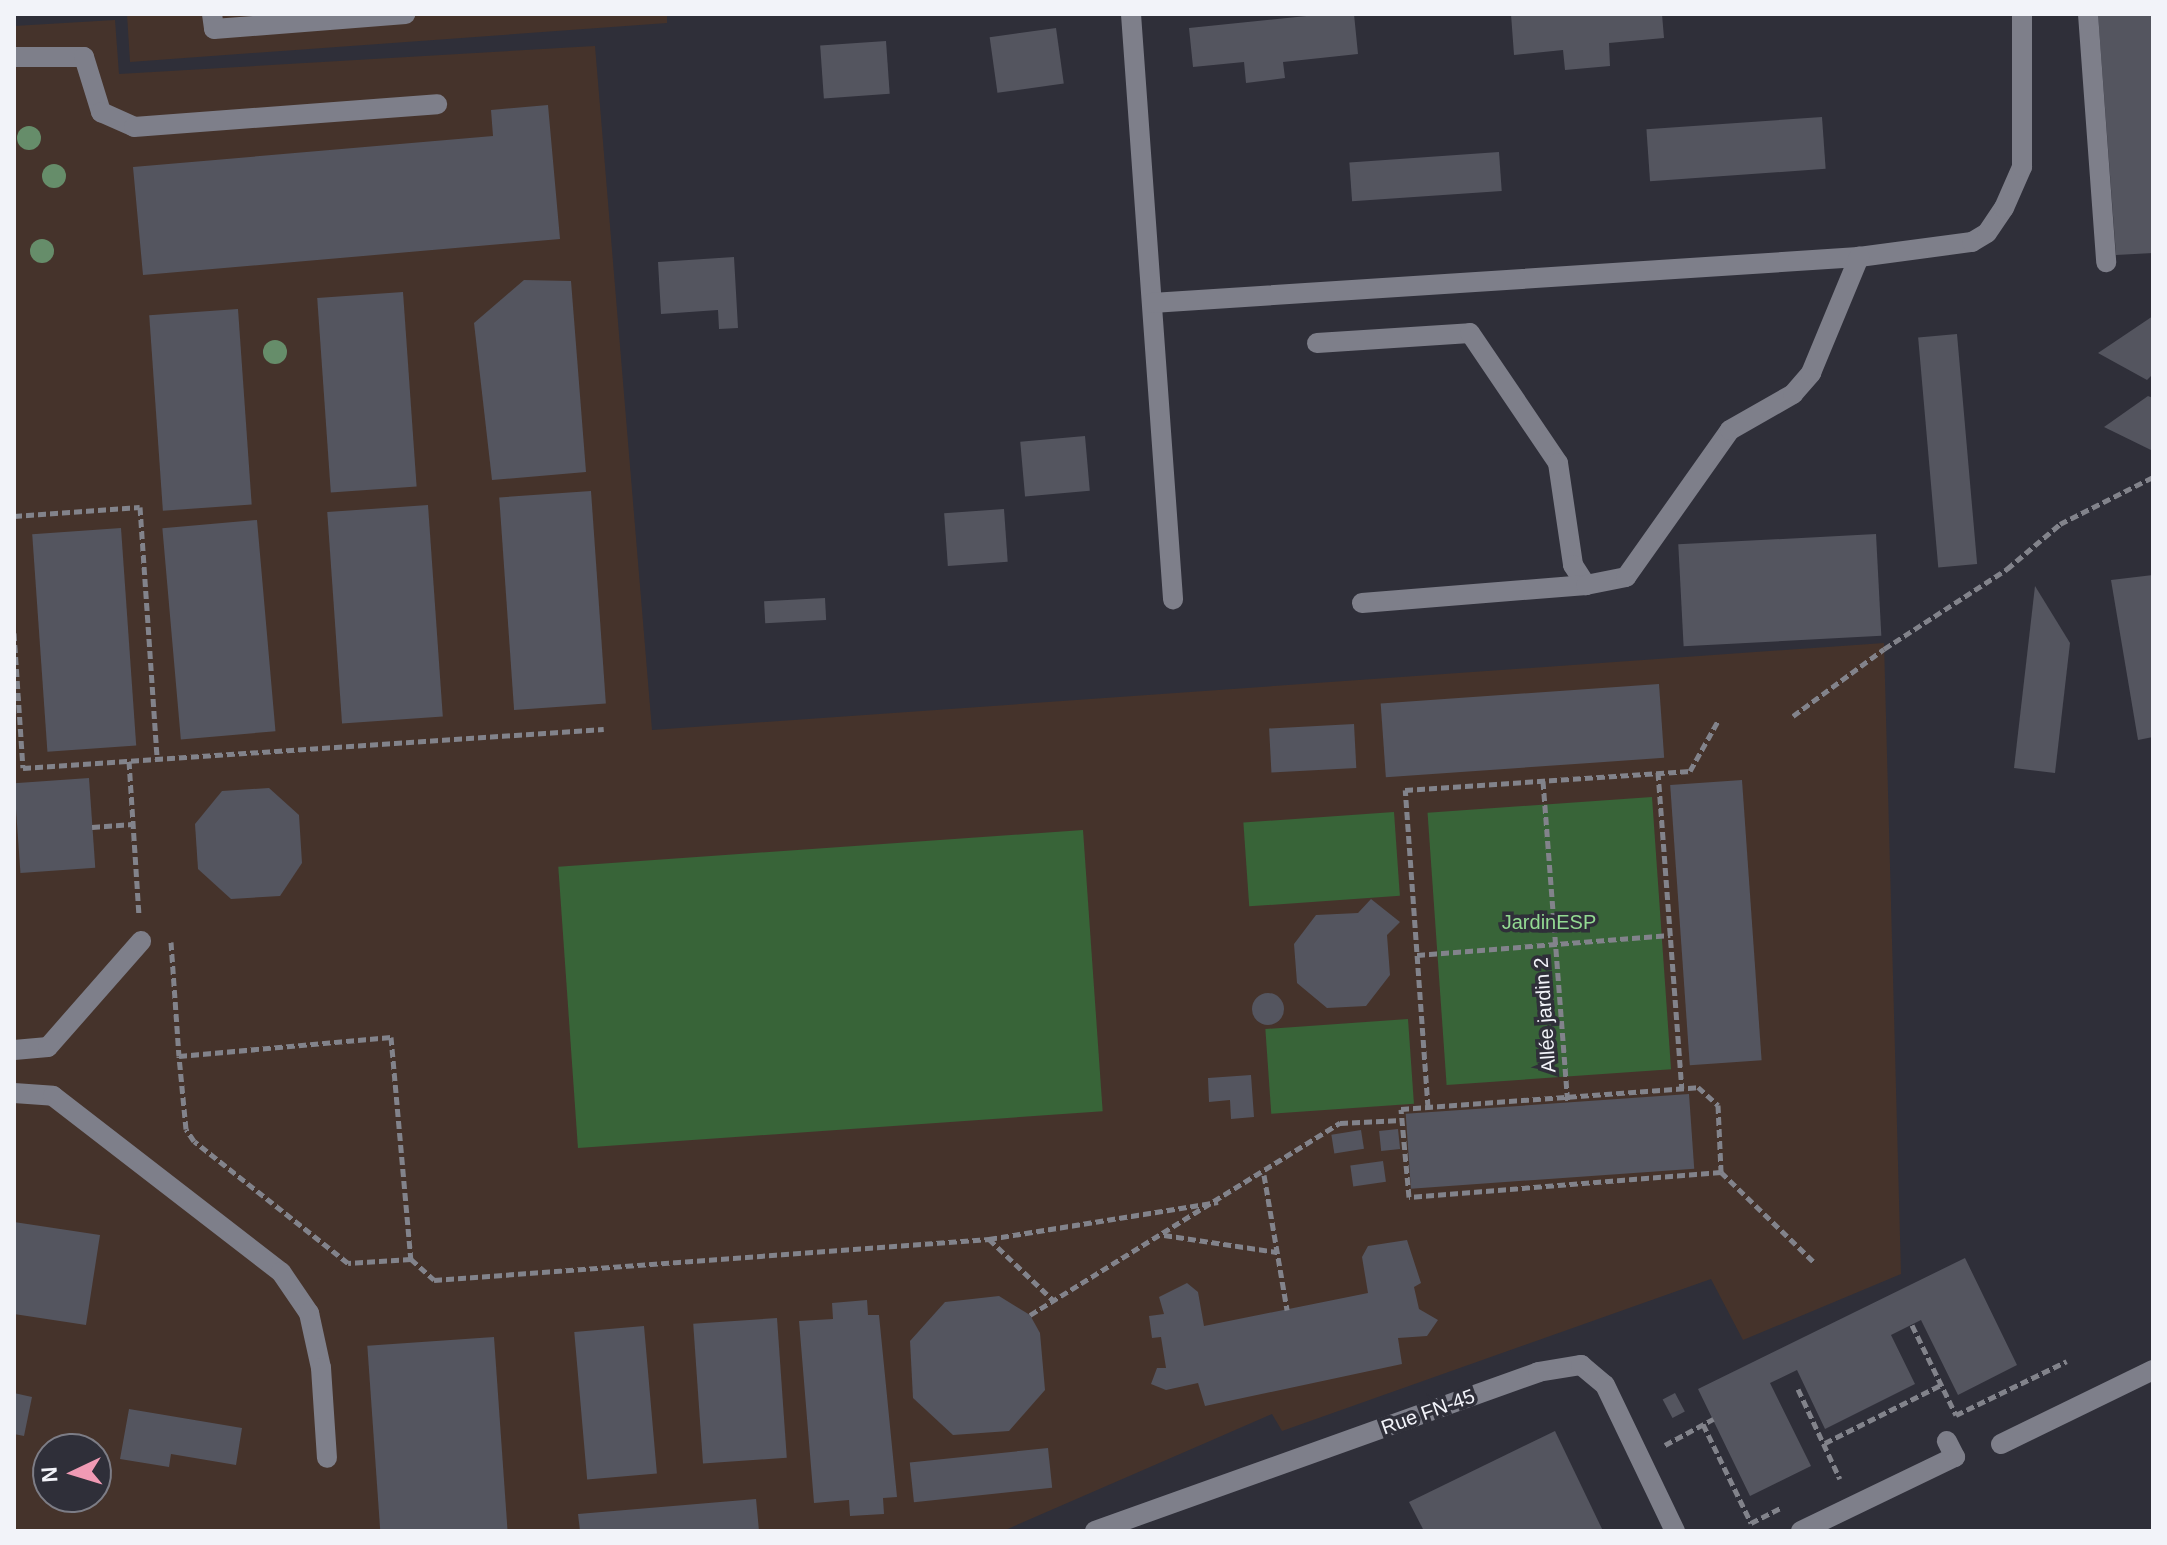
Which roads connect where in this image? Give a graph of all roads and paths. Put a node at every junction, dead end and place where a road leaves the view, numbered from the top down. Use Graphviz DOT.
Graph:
graph roads {
  1 [pos="212,14"];
  2 [pos="405,14"];
  3 [pos="1131,14"];
  4 [pos="2022,14"];
  5 [pos="2088,14"];
  6 [pos="14,57"];
  7 [pos="437,104"];
  8 [pos="1859,257"];
  9 [pos="2106,262"];
  10 [pos="1152,303"];
  11 [pos="1317,343"];
  12 [pos="2153,477"];
  13 [pos="14,516"];
  14 [pos="1586,585"];
  15 [pos="1173,599"];
  16 [pos="1362,603"];
  17 [pos="14,633"];
  18 [pos="1793,716"];
  19 [pos="1718,721"];
  20 [pos="604,729"];
  21 [pos="157,759"];
  22 [pos="1658,772"];
  23 [pos="1543,781"];
  24 [pos="133,824"];
  25 [pos="92,827"];
  26 [pos="1670,935"];
  27 [pos="141,941"];
  28 [pos="1557,945"];
  29 [pos="1417,955"];
  30 [pos="14,1050"];
  31 [pos="1682,1088"];
  32 [pos="14,1093"];
  33 [pos="1567,1100"];
  34 [pos="1428,1107"];
  35 [pos="1402,1120"];
  36 [pos="1721,1172"];
  37 [pos="1264,1175"];
  38 [pos="1218,1202"];
  39 [pos="1164,1235"];
  40 [pos="989,1239"];
  41 [pos="1277,1252"];
  42 [pos="411,1259"];
  43 [pos="1815,1263"];
  44 [pos="1054,1301"];
  45 [pos="1287,1310"];
  46 [pos="1030,1315"];
  47 [pos="1912,1325"];
  48 [pos="2067,1361"];
  49 [pos="2153,1370"];
  50 [pos="1941,1385"];
  51 [pos="1798,1389"];
  52 [pos="1713,1419"];
  53 [pos="1703,1424"];
  54 [pos="1947,1441"];
  55 [pos="1825,1443"];
  56 [pos="2001,1444"];
  57 [pos="327,1458"];
  58 [pos="1640,1459"];
  59 [pos="1829,1485"];
  60 [pos="1790,1504"];
  61 [pos="1095,1531"];
  62 [pos="1675,1531"];
  63 [pos="1801,1531"];
  1 -- 2 [label="street"];
  3 -- 10 [label="street"];
  4 -- 8 [label="street"];
  5 -- 9 [label="street"];
  6 -- 7 [label="street"];
  8 -- 10 [label="street"];
  8 -- 14 [label="street"];
  10 -- 15 [label="street"];
  11 -- 14 [label="street"];
  12 -- 18 [label="path"];
  13 -- 21 [label="path"];
  14 -- 16 [label="street"];
  17 -- 21 [label="path"];
  19 -- 22 [label="path"];
  20 -- 21 [label="path"];
  22 -- 23 [label="path"];
  22 -- 26 [label="path"];
  23 -- 28 [label="path, Allée jardin 2"];
  23 -- 29 [label="path"];
  24 -- 25 [label="path"];
  26 -- 28 [label="path"];
  26 -- 31 [label="path"];
  27 -- 30 [label="street"];
  28 -- 29 [label="path"];
  28 -- 33 [label="path, Allée jardin 2"];
  29 -- 34 [label="path"];
  31 -- 33 [label="path"];
  31 -- 36 [label="path"];
  32 -- 57 [label="street"];
  33 -- 34 [label="path"];
  34 -- 35 [label="path"];
  35 -- 36 [label="path"];
  35 -- 37 [label="path"];
  36 -- 43 [label="path"];
  37 -- 38 [label="path"];
  37 -- 41 [label="path"];
  38 -- 39 [label="path"];
  38 -- 40 [label="path"];
  39 -- 41 [label="path"];
  39 -- 44 [label="path"];
  40 -- 42 [label="path"];
  40 -- 44 [label="path"];
  41 -- 45 [label="path"];
  42 -- 42 [label="path"];
  44 -- 46 [label="path"];
  47 -- 50 [label="path"];
  48 -- 50 [label="path"];
  49 -- 56 [label="street"];
  50 -- 55 [label="path"];
  51 -- 55 [label="path"];
  52 -- 53 [label="path"];
  53 -- 58 [label="path"];
  53 -- 60 [label="path"];
  54 -- 63 [label="street"];
  55 -- 59 [label="path"];
  58 -- 61 [label="street, Rue FN-45"];
  58 -- 62 [label="street, Rue FN-45"];
}
